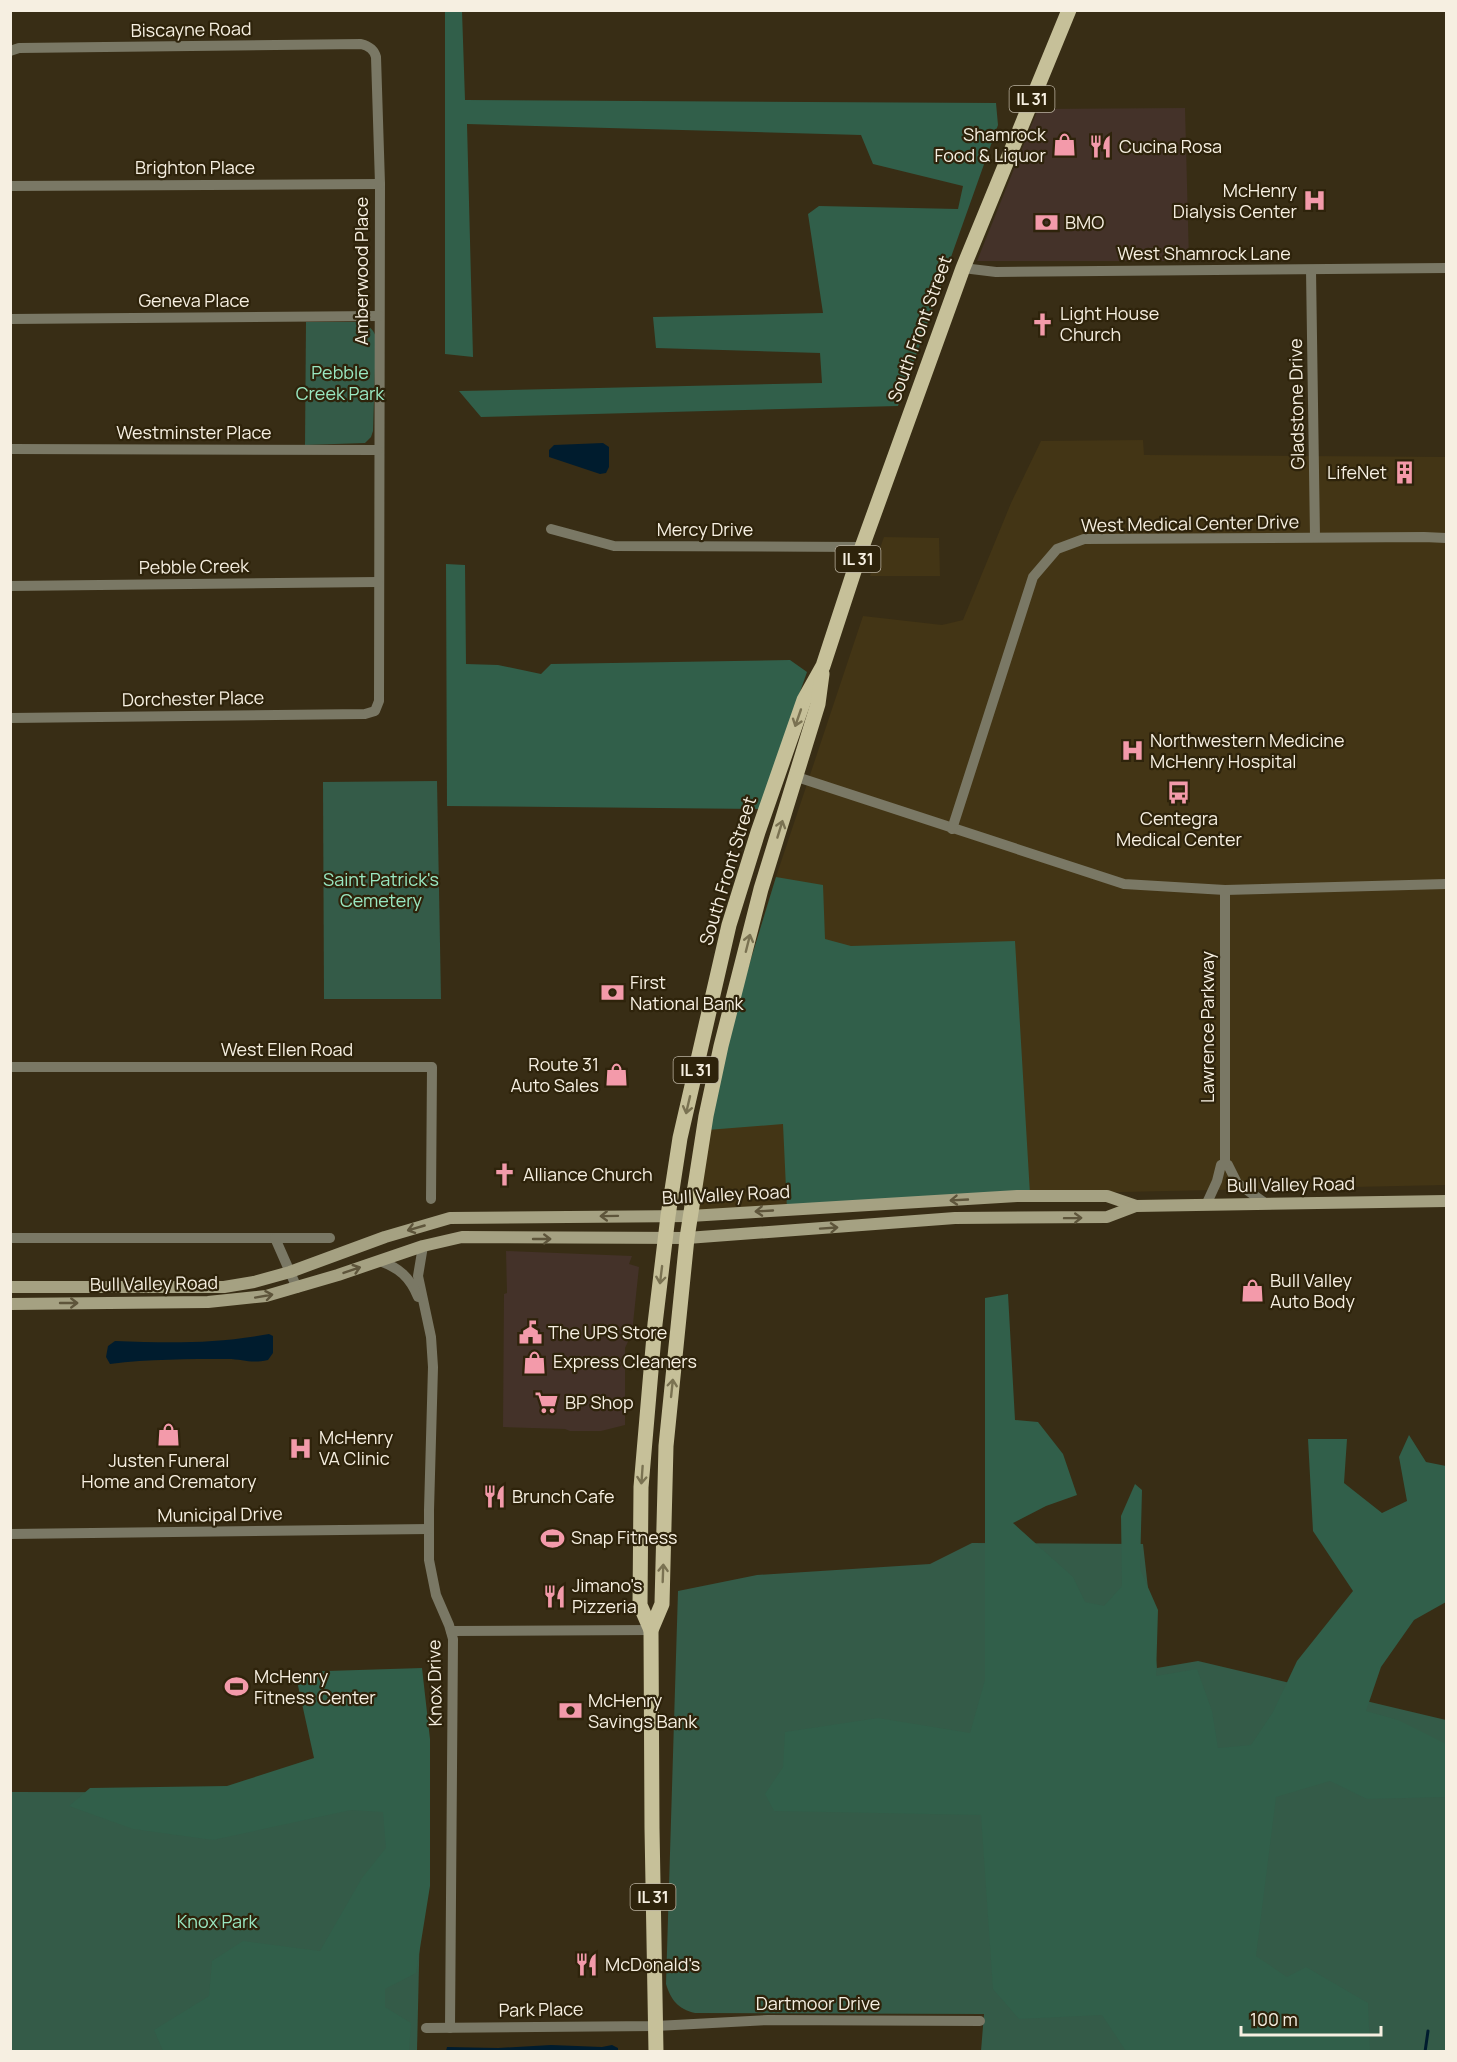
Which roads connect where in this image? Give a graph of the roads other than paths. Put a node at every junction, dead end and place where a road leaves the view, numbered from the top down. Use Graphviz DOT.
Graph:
graph roads {
  1 [pos="1069,10"];
  2 [pos="371,48"];
  3 [pos="10,51"];
  4 [pos="380,184"];
  5 [pos="10,186"];
  6 [pos="963,268"];
  7 [pos="1446,268"];
  8 [pos="1311,270"];
  9 [pos="378,316"];
  10 [pos="10,319"];
  11 [pos="10,449"];
  12 [pos="378,450"];
  13 [pos="551,529"];
  14 [pos="1315,537"];
  15 [pos="1446,538"];
  16 [pos="862,547"];
  17 [pos="378,582"];
  18 [pos="10,586"];
  19 [pos="823,666"];
  20 [pos="375,711"];
  21 [pos="10,718"];
  22 [pos="796,777"];
  23 [pos="952,829"];
  24 [pos="1446,884"];
  25 [pos="1225,890"];
  26 [pos="10,1066"];
  27 [pos="1225,1163"];
  28 [pos="431,1199"];
  29 [pos="1446,1201"];
  30 [pos="1265,1203"];
  31 [pos="1206,1204"];
  32 [pos="1136,1206"];
  33 [pos="668,1216"];
  34 [pos="690,1216"];
  35 [pos="10,1238"];
  36 [pos="275,1238"];
  37 [pos="330,1238"];
  38 [pos="687,1238"];
  39 [pos="666,1239"];
  40 [pos="423,1246"];
  41 [pos="380,1261"];
  42 [pos="290,1272"];
  43 [pos="10,1287"];
  44 [pos="297,1288"];
  45 [pos="10,1304"];
  46 [pos="424,1308"];
  47 [pos="429,1529"];
  48 [pos="10,1534"];
  49 [pos="651,1630"];
  50 [pos="451,1631"];
  51 [pos="980,2021"];
  52 [pos="656,2026"];
  53 [pos="426,2028"];
  54 [pos="450,2028"];
  55 [pos="656,2052"];
  1 -- 6 [label="main road, South Front Street / IL 31"];
  2 -- 3 [label="street, Biscayne Road"];
  2 -- 4 [label="street, Amberwood Place"];
  4 -- 5 [label="street, Brighton Place"];
  4 -- 9 [label="street, Amberwood Place"];
  6 -- 8 [label="street, West Shamrock Lane"];
  6 -- 16 [label="main road, South Front Street / IL 31"];
  7 -- 8 [label="street, West Shamrock Lane"];
  8 -- 14 [label="street, Gladstone Drive"];
  9 -- 10 [label="street, Geneva Place"];
  9 -- 12 [label="street, Amberwood Place"];
  11 -- 12 [label="street, Westminster Place"];
  12 -- 17 [label="street, Amberwood Place"];
  13 -- 16 [label="street, Mercy Drive"];
  14 -- 15 [label="street, West Medical Center Drive"];
  14 -- 23 [label="street, West Medical Center Drive"];
  16 -- 19 [label="main road, South Front Street / IL 31"];
  17 -- 18 [label="street, Pebble Creek"];
  17 -- 20 [label="street, Amberwood Place"];
  19 -- 22 [label="main road, South Front Street / IL 31"];
  19 -- 33 [label="main road, South Front Street / IL 31, one-way"];
  20 -- 21 [label="street, Dorchester Place"];
  22 -- 23 [label="street"];
  34 -- 22 [label="main road, South Front Street / IL 31, one-way"];
  23 -- 25 [label="street"];
  24 -- 25 [label="street"];
  25 -- 27 [label="street, Lawrence Parkway"];
  26 -- 28 [label="street, West Ellen Road"];
  27 -- 30 [label="street"];
  27 -- 31 [label="street, Lawrence Parkway"];
  29 -- 30 [label="street, Bull Valley Road"];
  30 -- 31 [label="street, Bull Valley Road"];
  31 -- 32 [label="street, Bull Valley Road"];
  32 -- 34 [label="street, Bull Valley Road, one-way"];
  38 -- 32 [label="street, Bull Valley Road, one-way"];
  33 -- 34 [label="street, Bull Valley Road"];
  33 -- 39 [label="main road, South Front Street / IL 31"];
  33 -- 42 [label="street, Bull Valley Road, one-way"];
  34 -- 38 [label="main road, South Front Street / IL 31"];
  35 -- 36 [label="street"];
  36 -- 37 [label="street"];
  36 -- 42 [label="street"];
  38 -- 39 [label="street, Bull Valley Road"];
  49 -- 38 [label="main road, South Front Street / IL 31, one-way"];
  40 -- 39 [label="street, Bull Valley Road, one-way"];
  39 -- 49 [label="main road, South Front Street / IL 31, one-way"];
  40 -- 41 [label="street, Bull Valley Road"];
  40 -- 46 [label="street, Knox Drive"];
  44 -- 41 [label="street, Bull Valley Road, one-way"];
  41 -- 46 [label="street, Knox Drive"];
  42 -- 43 [label="street, Bull Valley Road"];
  42 -- 44 [label="street"];
  45 -- 44 [label="street, Bull Valley Road, one-way"];
  46 -- 47 [label="street, Knox Drive"];
  47 -- 48 [label="street, Municipal Drive"];
  47 -- 50 [label="street, Knox Drive"];
  49 -- 50 [label="street"];
  49 -- 52 [label="main road, South Front Street / IL 31"];
  50 -- 54 [label="street, Knox Drive"];
  51 -- 52 [label="street, Dartmoor Drive"];
  52 -- 54 [label="street, Park Place"];
  52 -- 55 [label="main road, South Front Street / IL 31"];
  53 -- 54 [label="street, Park Place"];
}
